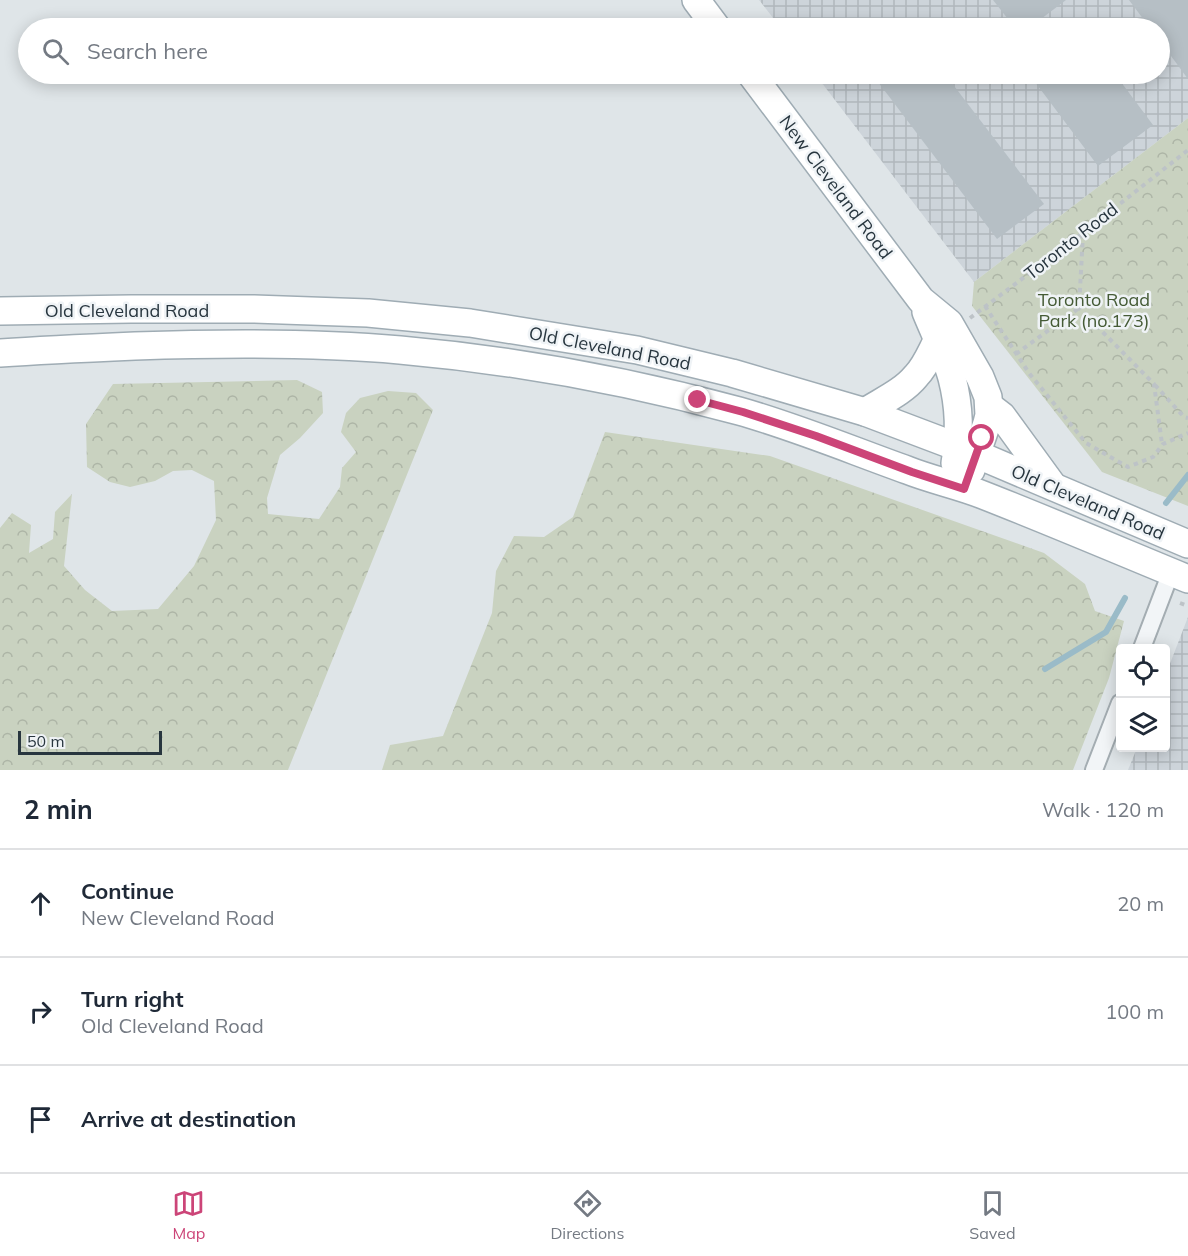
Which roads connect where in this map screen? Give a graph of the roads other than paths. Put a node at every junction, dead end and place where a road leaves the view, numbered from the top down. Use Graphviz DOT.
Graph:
graph roads {
  1 [pos="696,0"];
  2 [pos="710,18"];
  3 [pos="759,84"];
  4 [pos="0,311"];
  5 [pos="945,334"];
  6 [pos="0,353"];
  7 [pos="989,406"];
  8 [pos="865,412"];
  9 [pos="967,451"];
  10 [pos="957,486"];
  11 [pos="1054,486"];
  12 [pos="1188,544"];
  13 [pos="1180,585"];
  14 [pos="1144,644"];
  15 [pos="1116,713"];
  16 [pos="1094,770"];
  1 -- 2 [label="main road"];
  3 -- 5 [label="main road, New Cleveland Road"];
  4 -- 8 [label="main road, Old Cleveland Road"];
  5 -- 7 [label="main road, New Cleveland Road"];
  5 -- 8 [label="main road"];
  5 -- 9 [label="main road, New Cleveland Road"];
  6 -- 10 [label="main road, Old Cleveland Road"];
  7 -- 9 [label="main road, New Cleveland Road"];
  7 -- 11 [label="main road"];
  8 -- 9 [label="main road, Old Cleveland Road"];
  9 -- 10 [label="main road, New Cleveland Road"];
  9 -- 11 [label="main road, Old Cleveland Road"];
  10 -- 13 [label="main road, Old Cleveland Road"];
  11 -- 12 [label="main road, Old Cleveland Road"];
  13 -- 14 [label="street"];
  15 -- 16 [label="street"];
}
